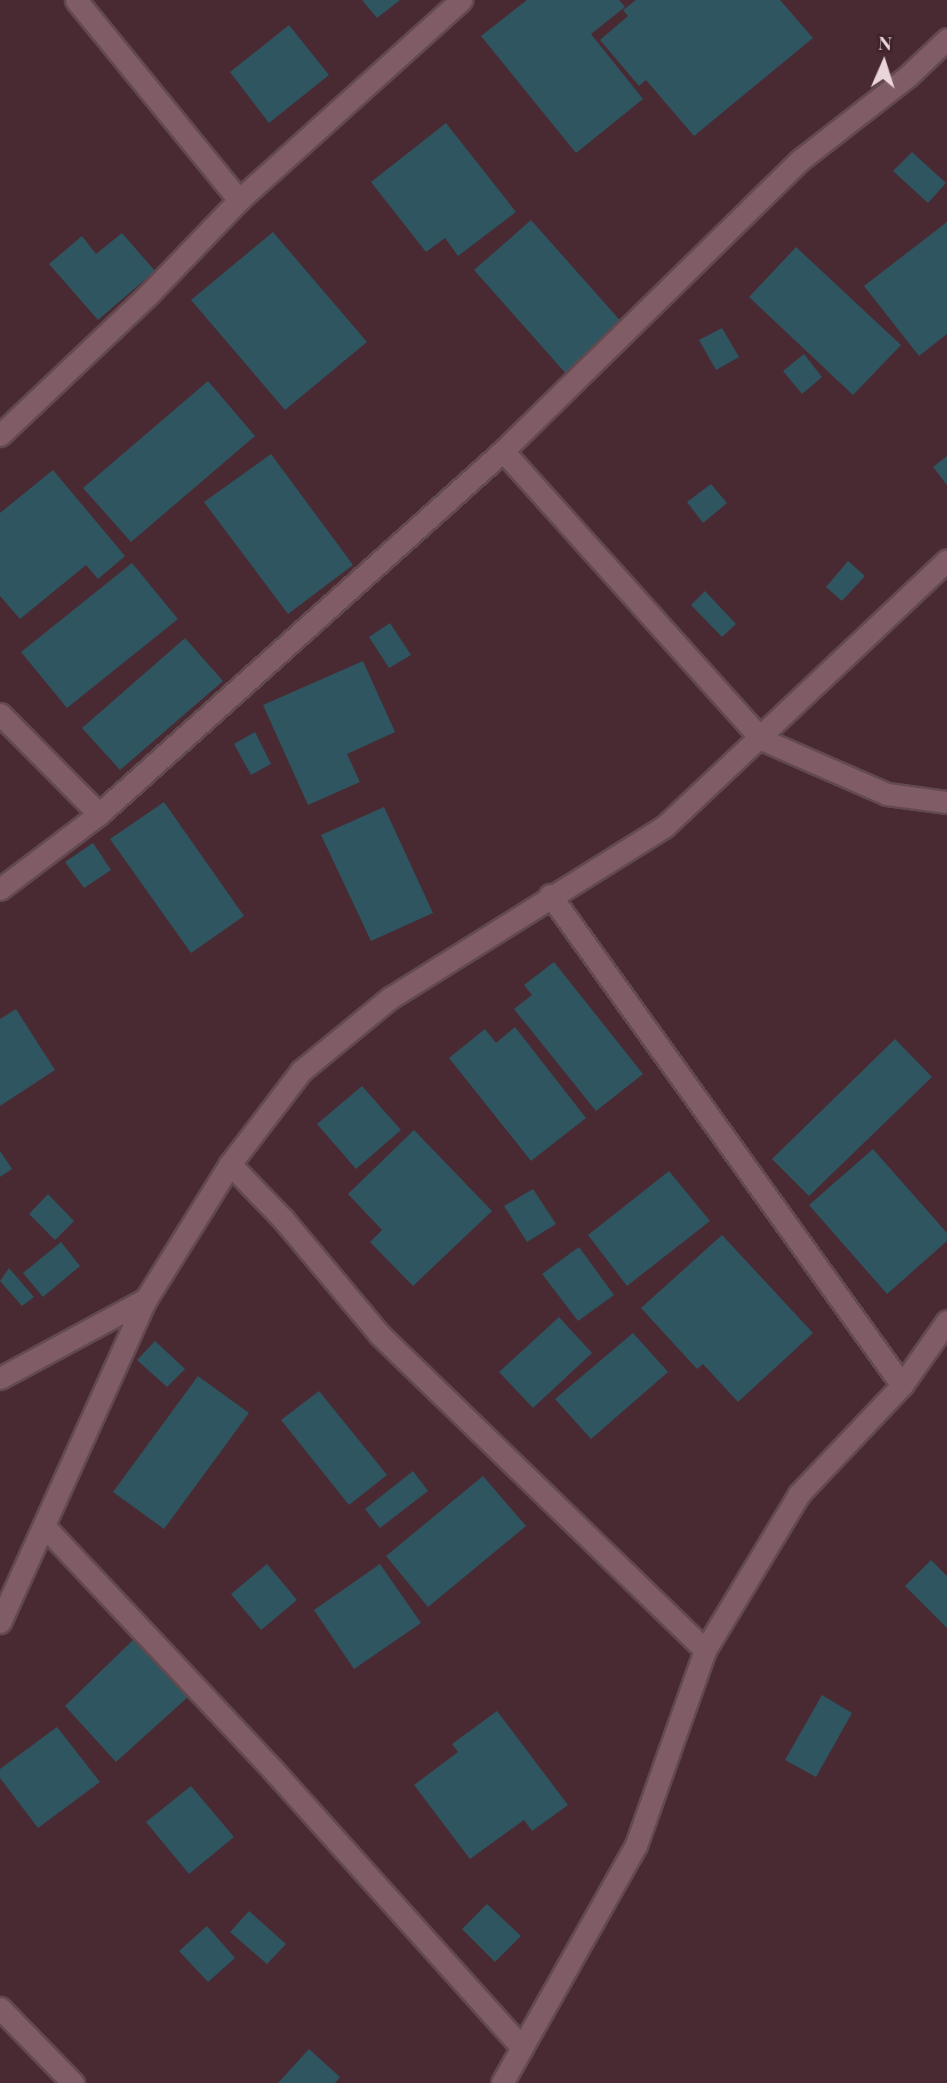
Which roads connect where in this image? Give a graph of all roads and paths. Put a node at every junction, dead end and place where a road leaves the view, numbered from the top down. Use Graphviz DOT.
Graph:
graph roads {
  1 [pos="76,0"];
  2 [pos="461,0"];
  3 [pos="947,40"];
  4 [pos="239,200"];
  5 [pos="0,435"];
  6 [pos="503,451"];
  7 [pos="947,560"];
  8 [pos="0,714"];
  9 [pos="761,738"];
  10 [pos="947,802"];
  11 [pos="99,814"];
  12 [pos="0,889"];
  13 [pos="550,895"];
  14 [pos="230,1164"];
  15 [pos="146,1298"];
  16 [pos="947,1321"];
  17 [pos="3,1370"];
  18 [pos="902,1385"];
  19 [pos="44,1526"];
  20 [pos="0,1622"];
  21 [pos="705,1650"];
  22 [pos="0,2008"];
  23 [pos="522,2048"];
  24 [pos="73,2083"];
  25 [pos="502,2083"];
  1 -- 4 [label="street"];
  2 -- 4 [label="street"];
  3 -- 6 [label="street"];
  4 -- 5 [label="street"];
  6 -- 9 [label="street"];
  6 -- 11 [label="street"];
  7 -- 9 [label="street"];
  8 -- 11 [label="street"];
  9 -- 10 [label="street"];
  9 -- 13 [label="street"];
  11 -- 12 [label="street"];
  13 -- 14 [label="street"];
  13 -- 18 [label="street"];
  14 -- 15 [label="street"];
  14 -- 21 [label="street"];
  15 -- 17 [label="street"];
  15 -- 19 [label="street"];
  16 -- 18 [label="street"];
  18 -- 21 [label="street"];
  19 -- 20 [label="street"];
  19 -- 23 [label="street"];
  21 -- 23 [label="street"];
  22 -- 24 [label="street"];
  23 -- 25 [label="street"];
}
